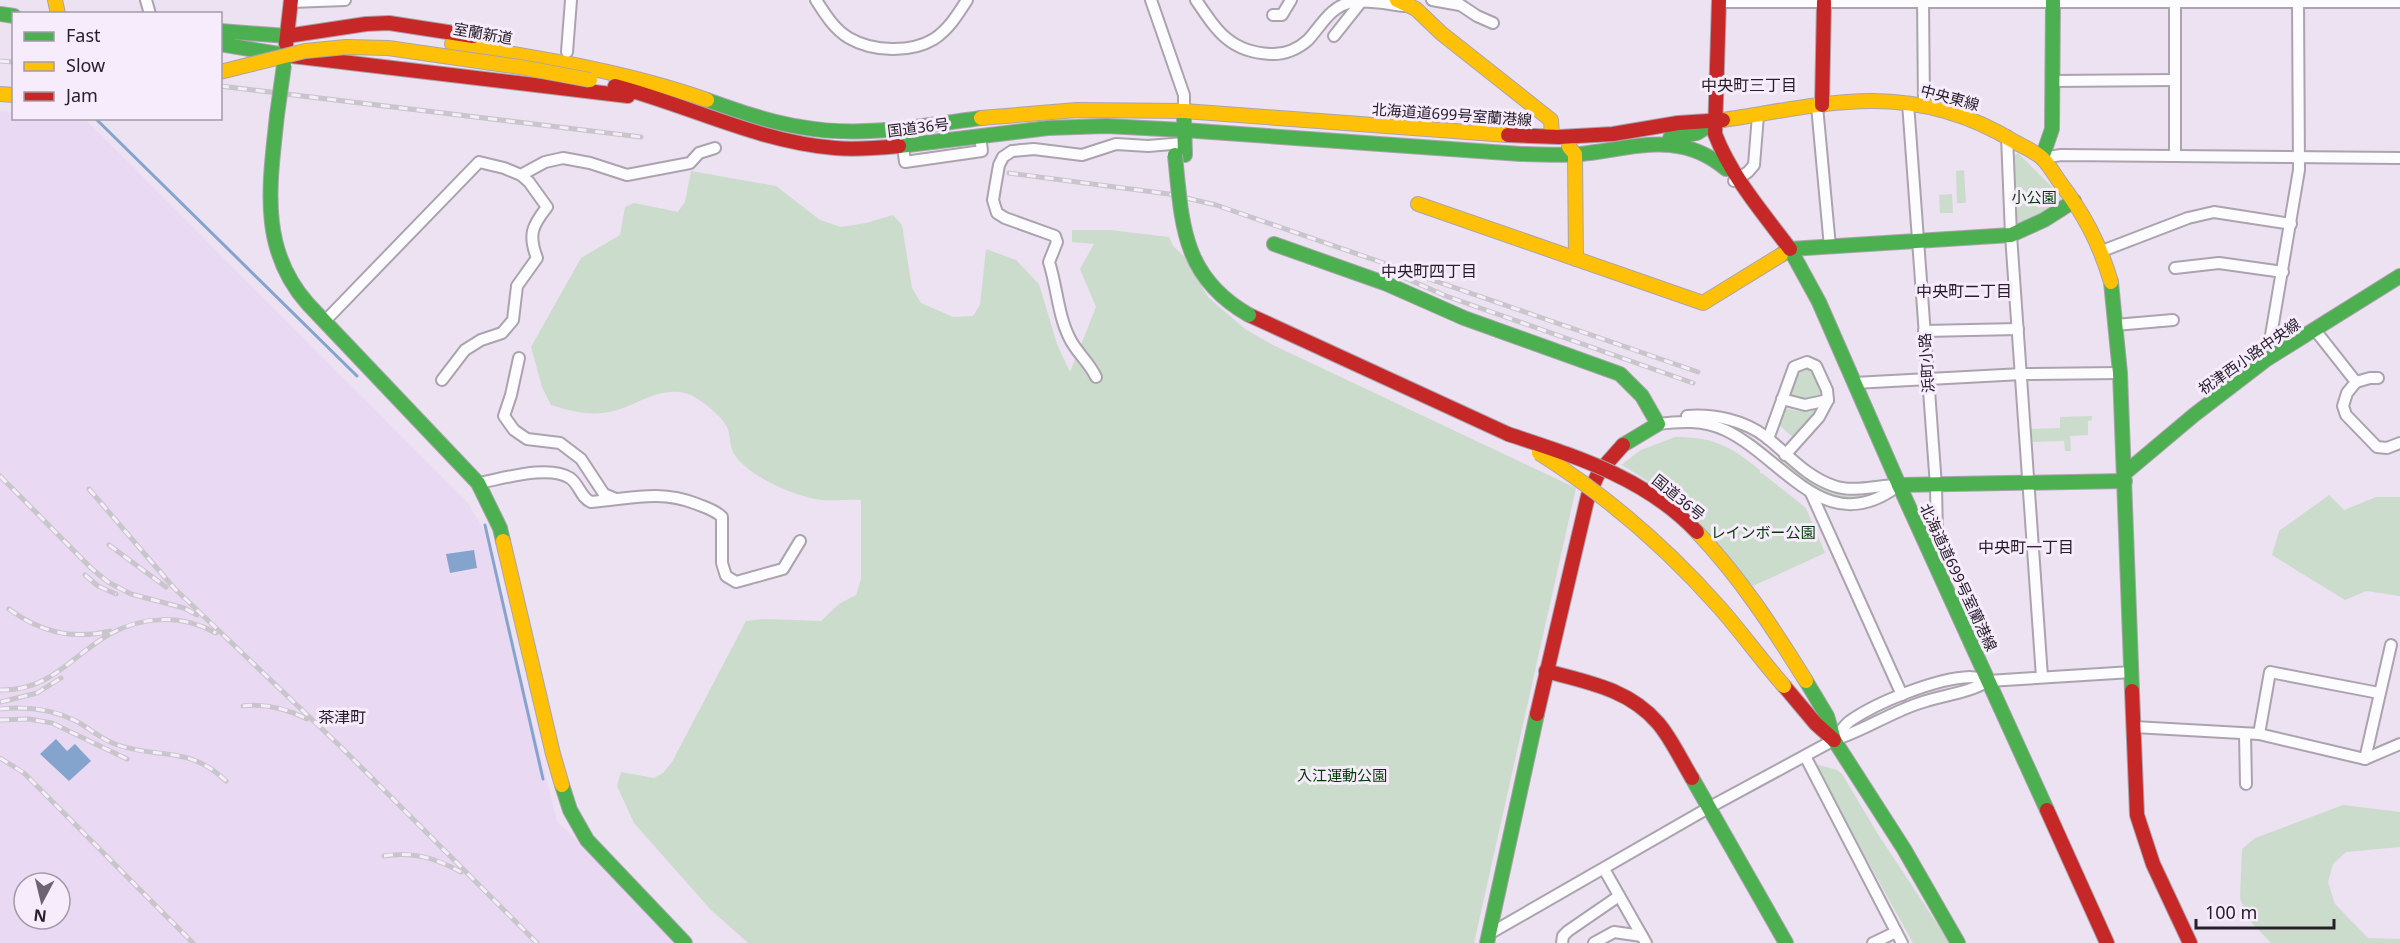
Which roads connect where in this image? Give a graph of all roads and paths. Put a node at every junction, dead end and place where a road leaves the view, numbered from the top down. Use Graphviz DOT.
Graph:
graph roads {
  1 [pos="345,0"];
  2 [pos="571,0"];
  3 [pos="816,0"];
  4 [pos="968,0"];
  5 [pos="1151,0"];
  6 [pos="1196,0"];
  7 [pos="1291,0"];
  8 [pos="1397,0"];
  9 [pos="1432,0"];
  10 [pos="291,1"];
  11 [pos="1719,1"];
  12 [pos="1923,1"];
  13 [pos="2053,1"];
  14 [pos="2175,1"];
  15 [pos="2298,1"];
  16 [pos="1361,2"];
  17 [pos="2400,2"];
  18 [pos="1457,3"];
  19 [pos="1824,3"];
  20 [pos="1410,7"];
  21 [pos="1276,12"];
  22 [pos="1493,23"];
  23 [pos="222,31"];
  24 [pos="287,36"];
  25 [pos="1334,36"];
  26 [pos="222,44"];
  27 [pos="567,52"];
  28 [pos="222,59"];
  29 [pos="284,60"];
  30 [pos="222,72"];
  31 [pos="591,74"];
  32 [pos="2175,80"];
  33 [pos="2052,81"];
  34 [pos="671,102"];
  35 [pos="1908,103"];
  36 [pos="1819,105"];
  37 [pos="1924,105"];
  38 [pos="737,108"];
  39 [pos="1184,111"];
  40 [pos="1758,115"];
  41 [pos="1717,121"];
  42 [pos="1556,136"];
  43 [pos="2007,136"];
  44 [pos="1179,143"];
  45 [pos="1659,145"];
  46 [pos="715,148"];
  47 [pos="1575,154"];
  48 [pos="2175,155"];
  49 [pos="2042,158"];
  50 [pos="2300,158"];
  51 [pos="2400,158"];
  52 [pos="521,175"];
  53 [pos="1740,177"];
  54 [pos="2074,201"];
  55 [pos="1418,204"];
  56 [pos="2291,224"];
  57 [pos="2011,235"];
  58 [pos="1918,241"];
  59 [pos="1274,244"];
  60 [pos="1830,247"];
  61 [pos="1790,249"];
  62 [pos="2102,251"];
  63 [pos="1576,259"];
  64 [pos="2175,268"];
  65 [pos="2283,272"];
  66 [pos="2400,276"];
  67 [pos="2173,320"];
  68 [pos="324,322"];
  69 [pos="2115,325"];
  70 [pos="2018,329"];
  71 [pos="2315,330"];
  72 [pos="1924,331"];
  73 [pos="519,358"];
  74 [pos="2267,359"];
  75 [pos="2120,373"];
  76 [pos="2022,374"];
  77 [pos="1096,377"];
  78 [pos="1927,378"];
  79 [pos="2378,378"];
  80 [pos="442,380"];
  81 [pos="2356,382"];
  82 [pos="1854,383"];
  83 [pos="1782,399"];
  84 [pos="1828,400"];
  85 [pos="1658,424"];
  86 [pos="1508,434"];
  87 [pos="1768,439"];
  88 [pos="2400,443"];
  89 [pos="1785,455"];
  90 [pos="2125,477"];
  91 [pos="478,483"];
  92 [pos="2030,483"];
  93 [pos="1899,486"];
  94 [pos="1936,486"];
  95 [pos="1811,493"];
  96 [pos="616,500"];
  97 [pos="800,541"];
  98 [pos="1927,543"];
  99 [pos="2391,645"];
  100 [pos="1546,671"];
  101 [pos="2132,672"];
  102 [pos="2042,677"];
  103 [pos="1988,681"];
  104 [pos="2379,693"];
  105 [pos="1902,695"];
  106 [pos="2133,727"];
  107 [pos="2246,734"];
  108 [pos="2259,734"];
  109 [pos="1834,740"];
  110 [pos="2400,744"];
  111 [pos="1805,756"];
  112 [pos="2365,759"];
  113 [pos="2246,784"];
  114 [pos="1710,807"];
  115 [pos="1604,869"];
  116 [pos="1619,896"];
  117 [pos="1896,932"];
  118 [pos="1488,938"];
  119 [pos="1644,939"];
  120 [pos="685,943"];
  121 [pos="1562,943"];
  122 [pos="1594,943"];
  123 [pos="1786,943"];
  124 [pos="1874,943"];
  125 [pos="1902,943"];
  126 [pos="1958,943"];
  127 [pos="2107,943"];
  128 [pos="2190,943"];
  1 -- 10 [label="street"];
  2 -- 27 [label="street"];
  3 -- 4 [label="street"];
  5 -- 39 [label="street"];
  6 -- 16 [label="street"];
  7 -- 21 [label="street"];
  8 -- 20 [label="main road"];
  9 -- 18 [label="street"];
  10 -- 24 [label="main road"];
  11 -- 19 [label="street"];
  11 -- 41 [label="main road"];
  12 -- 13 [label="street"];
  12 -- 19 [label="street"];
  12 -- 37 [label="street"];
  13 -- 14 [label="street"];
  13 -- 33 [label="main road"];
  14 -- 15 [label="street"];
  14 -- 32 [label="street"];
  15 -- 17 [label="street"];
  15 -- 50 [label="street"];
  16 -- 20 [label="street"];
  16 -- 25 [label="street"];
  18 -- 22 [label="street"];
  19 -- 36 [label="main road"];
  20 -- 42 [label="main road"];
  23 -- 24 [label="main road"];
  24 -- 27 [label="main road"];
  24 -- 29 [label="main road"];
  26 -- 29 [label="main road"];
  27 -- 38 [label="main road"];
  28 -- 31 [label="main road, 室蘭新道"];
  29 -- 34 [label="main road"];
  29 -- 68 [label="main road, bridge"];
  30 -- 31 [label="main road, 室蘭新道, bridge"];
  31 -- 34 [label="main road, 室蘭新道"];
  31 -- 38 [label="main road, 室蘭新道"];
  32 -- 33 [label="street"];
  32 -- 48 [label="street"];
  33 -- 49 [label="main road"];
  34 -- 44 [label="main road, 国道36号"];
  35 -- 36 [label="main road, 中央東線"];
  35 -- 37 [label="main road, 中央東線"];
  35 -- 58 [label="street, 浜町小路"];
  36 -- 40 [label="main road, 中央東線"];
  36 -- 60 [label="street"];
  37 -- 43 [label="main road, 中央東線"];
  38 -- 39 [label="main road, 国道36号"];
  39 -- 42 [label="main road, 北海道道699号室蘭港線"];
  39 -- 44 [label="main road"];
  40 -- 41 [label="main road, 中央東線"];
  40 -- 53 [label="street"];
  41 -- 42 [label="main road, 北海道道699号室蘭港線"];
  41 -- 45 [label="main road, 北海道道699号室蘭港線"];
  41 -- 53 [label="main road, 北海道道699号室蘭港線"];
  42 -- 47 [label="main road"];
  43 -- 49 [label="main road, 中央東線"];
  43 -- 57 [label="street"];
  44 -- 47 [label="main road, 北海道道699号室蘭港線"];
  44 -- 77 [label="street"];
  44 -- 86 [label="main road, 国道36号, bridge"];
  45 -- 47 [label="main road, 北海道道699号室蘭港線"];
  45 -- 53 [label="main road, 北海道道699号室蘭港線"];
  46 -- 52 [label="street"];
  47 -- 63 [label="main road"];
  48 -- 49 [label="street"];
  48 -- 50 [label="street"];
  49 -- 54 [label="main road"];
  50 -- 51 [label="street"];
  50 -- 56 [label="street"];
  52 -- 68 [label="street"];
  52 -- 80 [label="street"];
  53 -- 61 [label="main road, 北海道道699号室蘭港線"];
  54 -- 57 [label="main road"];
  54 -- 62 [label="main road"];
  55 -- 63 [label="main road"];
  56 -- 62 [label="street"];
  56 -- 65 [label="street"];
  57 -- 58 [label="main road"];
  57 -- 70 [label="street"];
  58 -- 60 [label="main road"];
  58 -- 72 [label="street, 浜町小路"];
  59 -- 85 [label="main road"];
  60 -- 61 [label="main road"];
  61 -- 63 [label="main road"];
  61 -- 82 [label="main road, 北海道道699号室蘭港線"];
  62 -- 69 [label="main road"];
  64 -- 65 [label="street"];
  65 -- 74 [label="street"];
  66 -- 71 [label="main road, 祝津西小路中央線"];
  67 -- 69 [label="street"];
  68 -- 91 [label="main road"];
  69 -- 75 [label="main road"];
  70 -- 72 [label="street"];
  70 -- 76 [label="street"];
  71 -- 74 [label="main road, 祝津西小路中央線"];
  71 -- 81 [label="street"];
  72 -- 78 [label="street, 浜町小路"];
  73 -- 96 [label="street"];
  74 -- 90 [label="main road, 祝津西小路中央線"];
  75 -- 76 [label="street"];
  75 -- 90 [label="main road"];
  76 -- 78 [label="street"];
  76 -- 92 [label="street"];
  78 -- 82 [label="street"];
  78 -- 94 [label="street, 浜町小路"];
  79 -- 81 [label="street"];
  81 -- 88 [label="street"];
  82 -- 93 [label="main road, 北海道道699号室蘭港線"];
  83 -- 84 [label="street"];
  83 -- 84 [label="street"];
  83 -- 87 [label="street"];
  84 -- 89 [label="street"];
  85 -- 87 [label="street"];
  85 -- 95 [label="street"];
  85 -- 100 [label="main road"];
  86 -- 109 [label="main road, 国道36号, bridge"];
  86 -- 109 [label="main road, 国道36号, bridge"];
  87 -- 89 [label="street"];
  89 -- 93 [label="street"];
  90 -- 92 [label="main road"];
  90 -- 101 [label="main road"];
  91 -- 96 [label="street"];
  91 -- 120 [label="main road"];
  92 -- 94 [label="main road"];
  92 -- 102 [label="street"];
  93 -- 94 [label="main road"];
  93 -- 95 [label="street"];
  93 -- 98 [label="main road, 北海道道699号室蘭港線"];
  94 -- 98 [label="street, 浜町小路"];
  95 -- 105 [label="street"];
  96 -- 97 [label="street"];
  98 -- 103 [label="main road, 北海道道699号室蘭港線"];
  99 -- 104 [label="street"];
  100 -- 114 [label="main road"];
  100 -- 118 [label="main road"];
  101 -- 102 [label="street"];
  101 -- 106 [label="main road"];
  102 -- 103 [label="street"];
  103 -- 105 [label="street"];
  103 -- 109 [label="street"];
  103 -- 127 [label="main road, 北海道道699号室蘭港線"];
  104 -- 108 [label="street"];
  104 -- 112 [label="street"];
  105 -- 109 [label="street"];
  106 -- 107 [label="street"];
  106 -- 128 [label="main road"];
  107 -- 108 [label="street"];
  107 -- 113 [label="street"];
  108 -- 112 [label="street"];
  109 -- 111 [label="street"];
  109 -- 126 [label="main road, 国道36号"];
  110 -- 112 [label="street"];
  111 -- 114 [label="street"];
  111 -- 117 [label="street"];
  114 -- 115 [label="street"];
  114 -- 123 [label="main road"];
  115 -- 116 [label="street"];
  115 -- 118 [label="street"];
  116 -- 119 [label="street"];
  116 -- 121 [label="street"];
  117 -- 124 [label="street"];
  117 -- 125 [label="street"];
  119 -- 122 [label="street"];
}
